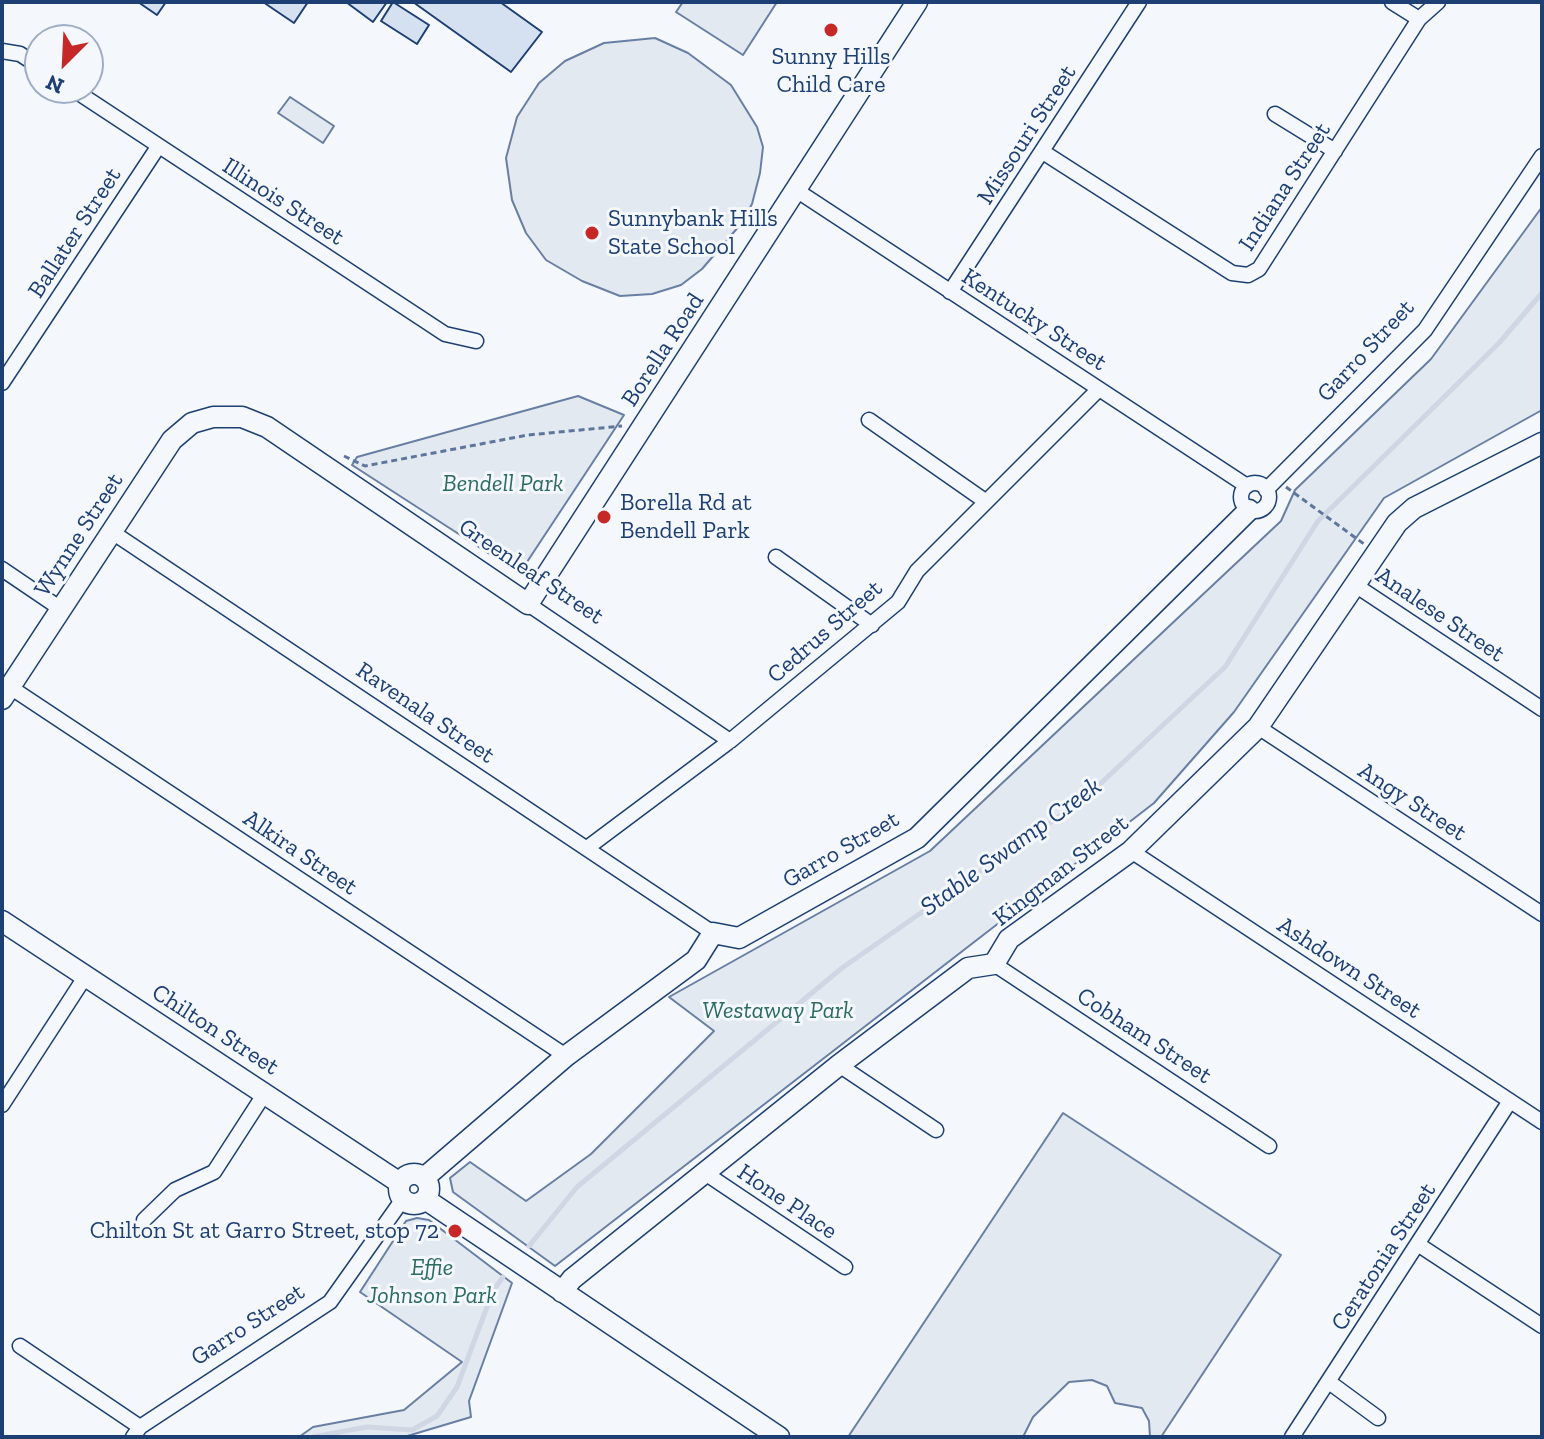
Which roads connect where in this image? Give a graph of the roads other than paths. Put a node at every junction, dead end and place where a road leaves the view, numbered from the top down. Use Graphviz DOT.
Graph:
graph roads {
  1 [pos="917,2"];
  2 [pos="1139,2"];
  3 [pos="1392,2"];
  4 [pos="1438,2"];
  5 [pos="1419,19"];
  6 [pos="2,51"];
  7 [pos="24,57"];
  8 [pos="95,104"];
  9 [pos="1275,114"];
  10 [pos="158,147"];
  11 [pos="1335,151"];
  12 [pos="1043,152"];
  13 [pos="1542,156"];
  14 [pos="796,190"];
  15 [pos="950,292"];
  16 [pos="476,341"];
  17 [pos="2,383"];
  18 [pos="1099,389"];
  19 [pos="213,417"];
  20 [pos="869,420"];
  21 [pos="1541,446"];
  22 [pos="1247,486"];
  23 [pos="1266,490"];
  24 [pos="985,501"];
  25 [pos="1249,510"];
  26 [pos="112,532"];
  27 [pos="776,557"];
  28 [pos="2,569"];
  29 [pos="1355,585"];
  30 [pos="528,604"];
  31 [pos="61,609"];
  32 [pos="872,625"];
  33 [pos="6,693"];
  34 [pos="1542,709"];
  35 [pos="1258,727"];
  36 [pos="730,741"];
  37 [pos="587,848"];
  38 [pos="1131,851"];
  39 [pos="1542,914"];
  40 [pos="2,921"];
  41 [pos="713,933"];
  42 [pos="994,964"];
  43 [pos="85,977"];
  44 [pos="566,1056"];
  45 [pos="839,1065"];
  46 [pos="265,1093"];
  47 [pos="1510,1101"];
  48 [pos="2,1105"];
  49 [pos="1542,1122"];
  50 [pos="936,1130"];
  51 [pos="1269,1146"];
  52 [pos="705,1173"];
  53 [pos="425,1188"];
  54 [pos="402,1191"];
  55 [pos="144,1220"];
  56 [pos="1419,1245"];
  57 [pos="845,1267"];
  58 [pos="562,1292"];
  59 [pos="1542,1326"];
  60 [pos="20,1346"];
  61 [pos="1329,1382"];
  62 [pos="1378,1418"];
  63 [pos="136,1432"];
  64 [pos="779,1437"];
  65 [pos="1292,1437"];
  1 -- 14 [label="street, Borella Road"];
  2 -- 12 [label="street, Missouri Street"];
  3 -- 5 [label="street"];
  4 -- 5 [label="street, Indiana Street"];
  5 -- 11 [label="street, Indiana Street"];
  6 -- 7 [label="street"];
  8 -- 10 [label="street, Illinois Street"];
  9 -- 11 [label="street"];
  10 -- 16 [label="street, Illinois Street"];
  10 -- 17 [label="street, Ballater Street"];
  11 -- 12 [label="street, Indiana Street"];
  12 -- 15 [label="street, Missouri Street"];
  13 -- 23 [label="street, Garro Street"];
  14 -- 15 [label="street, Kentucky Street"];
  14 -- 30 [label="street, Borella Road"];
  15 -- 18 [label="street, Kentucky Street"];
  18 -- 22 [label="street, Kentucky Street"];
  18 -- 24 [label="street, Cedrus Street"];
  19 -- 26 [label="street, Wynne Street"];
  19 -- 30 [label="street, Greenleaf Street"];
  20 -- 24 [label="street"];
  21 -- 29 [label="street, Kingman Street"];
  22 -- 23 [label="street"];
  22 -- 25 [label="street"];
  23 -- 25 [label="street"];
  24 -- 32 [label="street, Cedrus Street"];
  25 -- 41 [label="street, Garro Street"];
  26 -- 31 [label="street, Wynne Street"];
  26 -- 37 [label="street, Ravenala Street"];
  27 -- 32 [label="street"];
  28 -- 31 [label="street"];
  29 -- 34 [label="street, Analese Street"];
  29 -- 35 [label="street, Kingman Street"];
  30 -- 36 [label="street, Greenleaf Street"];
  31 -- 33 [label="street, Wynne Street"];
  32 -- 36 [label="street, Cedrus Street"];
  33 -- 44 [label="street, Alkira Street"];
  35 -- 38 [label="street, Kingman Street"];
  35 -- 39 [label="street, Angy Street"];
  36 -- 37 [label="street, Cedrus Street"];
  37 -- 41 [label="street, Ravenala Street"];
  38 -- 42 [label="street, Kingman Street"];
  38 -- 47 [label="street, Ashdown Street"];
  40 -- 43 [label="street, Chilton Street"];
  41 -- 44 [label="street"];
  42 -- 45 [label="street, Kingman Street"];
  42 -- 51 [label="street, Cobham Street"];
  43 -- 46 [label="street, Chilton Street"];
  43 -- 48 [label="street"];
  44 -- 53 [label="street"];
  45 -- 50 [label="street"];
  45 -- 52 [label="street, Kingman Street"];
  46 -- 54 [label="street, Chilton Street"];
  46 -- 55 [label="street"];
  47 -- 49 [label="street, Ashdown Street"];
  47 -- 56 [label="street, Ceratonia Street"];
  52 -- 57 [label="street, Hone Place"];
  52 -- 58 [label="street, Kingman Street"];
  53 -- 54 [label="street"];
  53 -- 58 [label="street"];
  54 -- 63 [label="street, Garro Street"];
  56 -- 59 [label="street"];
  56 -- 61 [label="street, Ceratonia Street"];
  58 -- 64 [label="street"];
  60 -- 63 [label="street"];
  61 -- 62 [label="street"];
  61 -- 65 [label="street, Ceratonia Street"];
}
